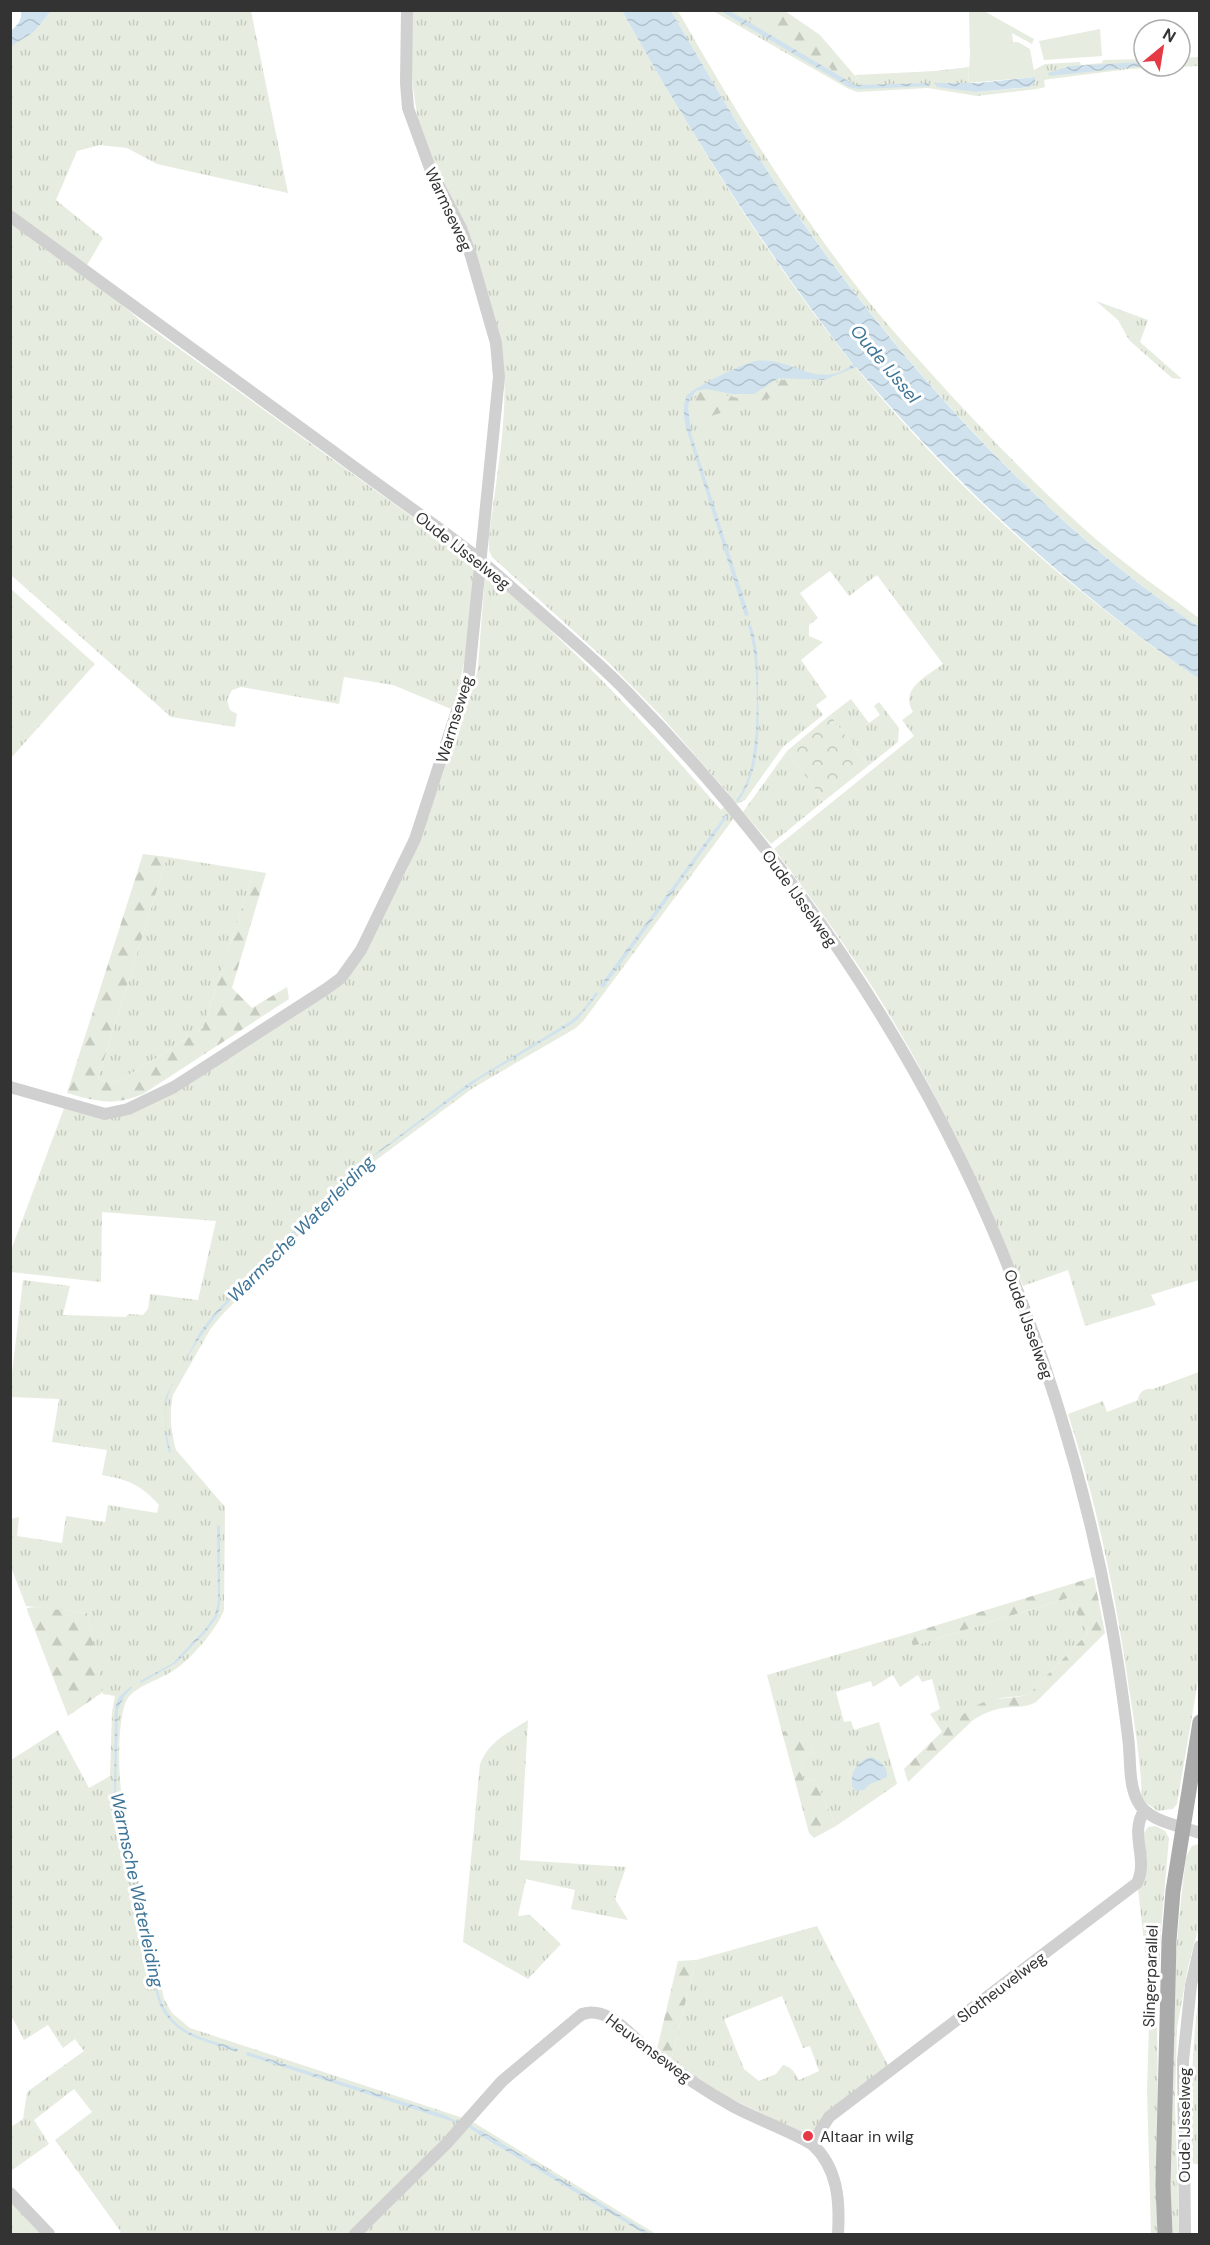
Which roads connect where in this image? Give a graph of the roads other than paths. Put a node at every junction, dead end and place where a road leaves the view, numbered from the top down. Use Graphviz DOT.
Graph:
graph roads {
  1 [pos="407,10"];
  2 [pos="10,216"];
  3 [pos="480,560"];
  4 [pos="10,1087"];
  5 [pos="1200,1722"];
  6 [pos="1144,1811"];
  7 [pos="1182,1826"];
  8 [pos="1200,1833"];
  9 [pos="1200,1946"];
  10 [pos="812,2144"];
  11 [pos="10,2193"];
  12 [pos="49,2235"];
  13 [pos="355,2235"];
  14 [pos="838,2235"];
  15 [pos="1165,2235"];
  16 [pos="1185,2235"];
  1 -- 3 [label="street, Warmseweg"];
  2 -- 3 [label="street, Oude IJsselweg"];
  3 -- 4 [label="street, Warmseweg"];
  3 -- 6 [label="street, Oude IJsselweg"];
  5 -- 7 [label="main road, Slingerparallel"];
  6 -- 7 [label="street"];
  6 -- 10 [label="street, Slotheuvelweg"];
  7 -- 8 [label="street"];
  7 -- 15 [label="main road, Slingerparallel"];
  9 -- 16 [label="street, Oude IJsselweg"];
  10 -- 13 [label="street, Heuvenseweg"];
  10 -- 14 [label="street, Heuvenseweg"];
  11 -- 12 [label="street"];
}
